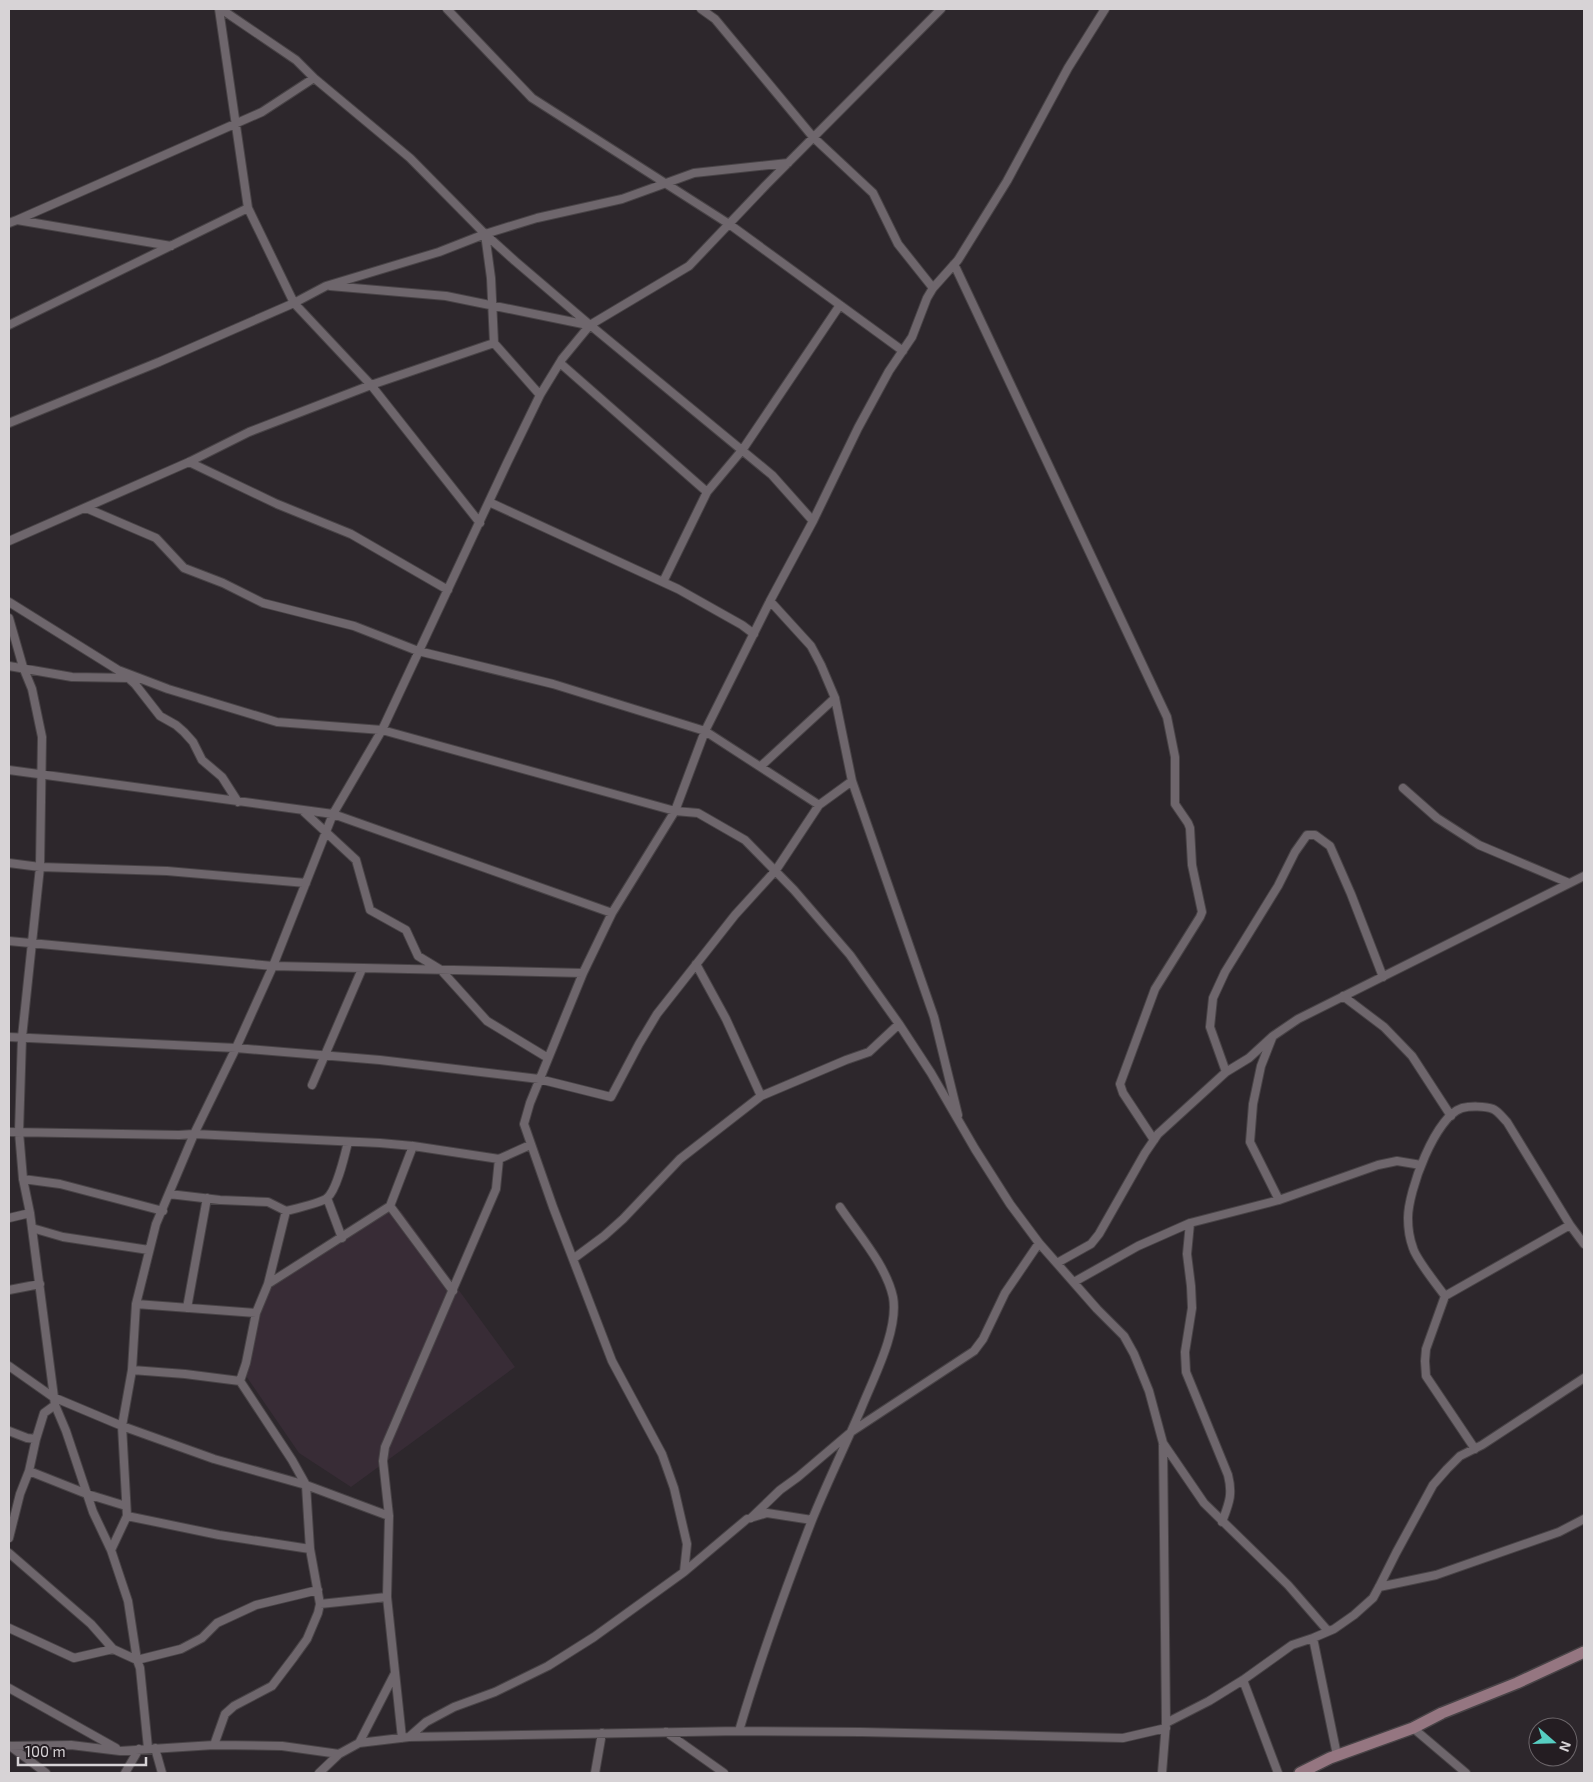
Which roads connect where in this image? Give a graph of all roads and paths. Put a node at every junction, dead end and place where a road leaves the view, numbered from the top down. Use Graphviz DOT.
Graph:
graph roads {
  1 [pos="220,9"];
  2 [pos="447,9"];
  3 [pos="701,9"];
  4 [pos="941,9"];
  5 [pos="1105,9"];
  6 [pos="314,78"];
  7 [pos="235,123"];
  8 [pos="813,137"];
  9 [pos="788,163"];
  10 [pos="666,183"];
  11 [pos="248,208"];
  12 [pos="13,221"];
  13 [pos="729,224"];
  14 [pos="485,234"];
  15 [pos="171,246"];
  16 [pos="954,264"];
  17 [pos="326,286"];
  18 [pos="933,288"];
  19 [pos="294,303"];
  20 [pos="840,304"];
  21 [pos="492,306"];
  22 [pos="9,325"];
  23 [pos="590,325"];
  24 [pos="494,343"];
  25 [pos="903,351"];
  26 [pos="560,363"];
  27 [pos="371,385"];
  28 [pos="540,395"];
  29 [pos="9,423"];
  30 [pos="743,449"];
  31 [pos="189,462"];
  32 [pos="707,492"];
  33 [pos="489,502"];
  34 [pos="86,508"];
  35 [pos="813,521"];
  36 [pos="480,523"];
  37 [pos="9,541"];
  38 [pos="663,582"];
  39 [pos="448,590"];
  40 [pos="770,601"];
  41 [pos="9,602"];
  42 [pos="9,618"];
  43 [pos="754,634"];
  44 [pos="418,651"];
  45 [pos="9,666"];
  46 [pos="23,667"];
  47 [pos="118,670"];
  48 [pos="130,678"];
  49 [pos="835,698"];
  50 [pos="382,730"];
  51 [pos="705,731"];
  52 [pos="761,766"];
  53 [pos="9,770"];
  54 [pos="40,774"];
  55 [pos="852,782"];
  56 [pos="1403,788"];
  57 [pos="238,802"];
  58 [pos="819,805"];
  59 [pos="302,810"];
  60 [pos="675,811"];
  61 [pos="334,814"];
  62 [pos="326,833"];
  63 [pos="9,863"];
  64 [pos="40,867"];
  65 [pos="776,870"];
  66 [pos="1584,876"];
  67 [pos="306,883"];
  68 [pos="1569,883"];
  69 [pos="612,913"];
  70 [pos="9,941"];
  71 [pos="31,943"];
  72 [pos="696,964"];
  73 [pos="273,966"];
  74 [pos="362,969"];
  75 [pos="441,970"];
  76 [pos="583,973"];
  77 [pos="1383,977"];
  78 [pos="1343,996"];
  79 [pos="899,1024"];
  80 [pos="22,1036"];
  81 [pos="1273,1036"];
  82 [pos="9,1037"];
  83 [pos="236,1048"];
  84 [pos="324,1056"];
  85 [pos="548,1058"];
  86 [pos="1226,1072"];
  87 [pos="539,1079"];
  88 [pos="312,1085"];
  89 [pos="762,1096"];
  90 [pos="1450,1116"];
  91 [pos="961,1124"];
  92 [pos="9,1132"];
  93 [pos="19,1132"];
  94 [pos="194,1134"];
  95 [pos="1154,1140"];
  96 [pos="348,1142"];
  97 [pos="530,1145"];
  98 [pos="413,1146"];
  99 [pos="499,1159"];
  100 [pos="1421,1164"];
  101 [pos="23,1179"];
  102 [pos="168,1194"];
  103 [pos="208,1198"];
  104 [pos="327,1198"];
  105 [pos="1279,1200"];
  106 [pos="390,1206"];
  107 [pos="840,1207"];
  108 [pos="286,1211"];
  109 [pos="162,1212"];
  110 [pos="30,1213"];
  111 [pos="9,1218"];
  112 [pos="1190,1223"];
  113 [pos="1570,1225"];
  114 [pos="32,1228"];
  115 [pos="342,1238"];
  116 [pos="1039,1243"];
  117 [pos="1584,1244"];
  118 [pos="149,1250"];
  119 [pos="573,1259"];
  120 [pos="1057,1263"];
  121 [pos="1074,1282"];
  122 [pos="40,1284"];
  123 [pos="268,1284"];
  124 [pos="9,1290"];
  125 [pos="453,1290"];
  126 [pos="1445,1296"];
  127 [pos="136,1304"];
  128 [pos="187,1308"];
  129 [pos="256,1313"];
  130 [pos="9,1366"];
  131 [pos="132,1370"];
  132 [pos="1584,1378"];
  133 [pos="240,1381"];
  134 [pos="54,1401"];
  135 [pos="122,1426"];
  136 [pos="9,1431"];
  137 [pos="851,1432"];
  138 [pos="36,1438"];
  139 [pos="1163,1443"];
  140 [pos="1474,1449"];
  141 [pos="29,1471"];
  142 [pos="306,1485"];
  143 [pos="87,1494"];
  144 [pos="126,1506"];
  145 [pos="127,1516"];
  146 [pos="389,1516"];
  147 [pos="751,1518"];
  148 [pos="1584,1519"];
  149 [pos="812,1520"];
  150 [pos="1222,1522"];
  151 [pos="9,1538"];
  152 [pos="310,1549"];
  153 [pos="111,1550"];
  154 [pos="9,1553"];
  155 [pos="684,1572"];
  156 [pos="1379,1588"];
  157 [pos="318,1590"];
  158 [pos="387,1597"];
  159 [pos="320,1604"];
  160 [pos="9,1628"];
  161 [pos="1328,1631"];
  162 [pos="1313,1638"];
  163 [pos="113,1648"];
  164 [pos="1584,1652"];
  165 [pos="137,1660"];
  166 [pos="395,1673"];
  167 [pos="1243,1680"];
  168 [pos="9,1688"];
  169 [pos="1166,1725"];
  170 [pos="1413,1728"];
  171 [pos="739,1731"];
  172 [pos="666,1732"];
  173 [pos="602,1733"];
  174 [pos="406,1738"];
  175 [pos="360,1743"];
  176 [pos="214,1745"];
  177 [pos="10,1746"];
  178 [pos="151,1748"];
  179 [pos="139,1749"];
  180 [pos="120,1751"];
  181 [pos="339,1754"];
  182 [pos="1337,1755"];
  183 [pos="46,1773"];
  184 [pos="125,1773"];
  185 [pos="162,1773"];
  186 [pos="318,1773"];
  187 [pos="595,1773"];
  188 [pos="724,1773"];
  189 [pos="1162,1773"];
  190 [pos="1278,1773"];
  191 [pos="1300,1773"];
  192 [pos="1466,1773"];
  1 -- 6 [label="street"];
  1 -- 7 [label="street"];
  2 -- 10 [label="street"];
  3 -- 8 [label="street"];
  4 -- 8 [label="street"];
  5 -- 16 [label="street"];
  6 -- 7 [label="street"];
  6 -- 14 [label="street"];
  7 -- 11 [label="street"];
  7 -- 12 [label="street"];
  8 -- 9 [label="street"];
  8 -- 18 [label="street"];
  9 -- 10 [label="street"];
  9 -- 13 [label="street"];
  10 -- 13 [label="street"];
  10 -- 14 [label="street"];
  11 -- 15 [label="street"];
  11 -- 19 [label="street"];
  12 -- 15 [label="street"];
  13 -- 20 [label="street"];
  13 -- 23 [label="street"];
  14 -- 17 [label="street"];
  14 -- 21 [label="street"];
  14 -- 23 [label="street"];
  15 -- 22 [label="street"];
  16 -- 18 [label="street"];
  16 -- 95 [label="street"];
  17 -- 19 [label="street"];
  17 -- 21 [label="street"];
  18 -- 25 [label="street"];
  19 -- 27 [label="street"];
  19 -- 29 [label="street"];
  20 -- 25 [label="street"];
  20 -- 30 [label="street"];
  21 -- 23 [label="street"];
  21 -- 24 [label="street"];
  23 -- 26 [label="street"];
  23 -- 30 [label="street"];
  24 -- 27 [label="street"];
  24 -- 28 [label="street"];
  25 -- 35 [label="street"];
  26 -- 28 [label="street"];
  26 -- 32 [label="street"];
  27 -- 31 [label="street"];
  27 -- 36 [label="street"];
  28 -- 33 [label="street"];
  30 -- 32 [label="street"];
  30 -- 35 [label="street"];
  31 -- 34 [label="street"];
  31 -- 39 [label="street"];
  32 -- 38 [label="street"];
  33 -- 36 [label="street"];
  33 -- 38 [label="street"];
  34 -- 37 [label="street"];
  34 -- 44 [label="street"];
  35 -- 40 [label="street"];
  36 -- 39 [label="street"];
  38 -- 43 [label="street"];
  39 -- 44 [label="street"];
  40 -- 43 [label="street"];
  40 -- 49 [label="street"];
  41 -- 47 [label="street"];
  42 -- 46 [label="street"];
  43 -- 51 [label="street"];
  44 -- 50 [label="street"];
  44 -- 51 [label="street"];
  45 -- 46 [label="street"];
  46 -- 48 [label="street"];
  46 -- 54 [label="street"];
  47 -- 48 [label="street"];
  47 -- 50 [label="street"];
  48 -- 57 [label="street"];
  49 -- 52 [label="street"];
  49 -- 55 [label="street"];
  50 -- 60 [label="street"];
  50 -- 61 [label="street"];
  51 -- 52 [label="street"];
  51 -- 60 [label="street"];
  52 -- 58 [label="street"];
  53 -- 54 [label="street"];
  54 -- 57 [label="street"];
  54 -- 64 [label="street"];
  55 -- 58 [label="street"];
  55 -- 91 [label="street"];
  56 -- 68 [label="street"];
  57 -- 59 [label="street"];
  58 -- 65 [label="street"];
  59 -- 61 [label="street"];
  59 -- 62 [label="street"];
  60 -- 65 [label="street"];
  60 -- 69 [label="street"];
  61 -- 62 [label="street"];
  61 -- 69 [label="street"];
  62 -- 67 [label="street"];
  62 -- 75 [label="street"];
  63 -- 64 [label="street"];
  64 -- 67 [label="street"];
  64 -- 71 [label="street"];
  65 -- 72 [label="street"];
  65 -- 79 [label="street"];
  66 -- 68 [label="street"];
  67 -- 73 [label="street"];
  68 -- 77 [label="street"];
  69 -- 76 [label="street"];
  70 -- 71 [label="street"];
  71 -- 73 [label="street"];
  71 -- 80 [label="street"];
  72 -- 87 [label="street"];
  72 -- 89 [label="street"];
  73 -- 74 [label="street"];
  73 -- 83 [label="street"];
  74 -- 75 [label="street"];
  74 -- 84 [label="street"];
  75 -- 76 [label="street"];
  75 -- 85 [label="street"];
  76 -- 85 [label="street"];
  77 -- 78 [label="street"];
  77 -- 86 [label="street"];
  78 -- 81 [label="street"];
  78 -- 90 [label="street"];
  79 -- 89 [label="street"];
  79 -- 91 [label="street"];
  80 -- 82 [label="street"];
  80 -- 83 [label="street"];
  80 -- 93 [label="street"];
  81 -- 86 [label="street"];
  81 -- 105 [label="street"];
  83 -- 84 [label="street"];
  83 -- 94 [label="street"];
  84 -- 87 [label="street"];
  84 -- 88 [label="street"];
  85 -- 87 [label="street"];
  86 -- 95 [label="street"];
  87 -- 97 [label="street"];
  89 -- 119 [label="street"];
  90 -- 100 [label="street"];
  90 -- 113 [label="street"];
  91 -- 116 [label="street"];
  92 -- 93 [label="street"];
  93 -- 94 [label="street"];
  93 -- 101 [label="street"];
  94 -- 96 [label="street"];
  94 -- 102 [label="street"];
  95 -- 120 [label="street"];
  96 -- 98 [label="street"];
  96 -- 104 [label="street"];
  97 -- 99 [label="street"];
  97 -- 119 [label="street"];
  98 -- 99 [label="street"];
  98 -- 106 [label="street"];
  99 -- 125 [label="street"];
  100 -- 105 [label="street"];
  100 -- 126 [label="street"];
  101 -- 109 [label="street"];
  101 -- 110 [label="street"];
  102 -- 103 [label="street"];
  102 -- 109 [label="street"];
  103 -- 108 [label="street"];
  103 -- 128 [label="street"];
  104 -- 108 [label="street"];
  104 -- 115 [label="street"];
  105 -- 112 [label="street"];
  106 -- 115 [label="street"];
  106 -- 125 [label="street"];
  107 -- 137 [label="street"];
  108 -- 123 [label="street"];
  109 -- 118 [label="street"];
  110 -- 111 [label="street"];
  110 -- 114 [label="street"];
  112 -- 121 [label="street"];
  112 -- 150 [label="street"];
  113 -- 117 [label="street"];
  113 -- 126 [label="street"];
  114 -- 118 [label="street"];
  114 -- 122 [label="street"];
  115 -- 123 [label="street"];
  116 -- 120 [label="street"];
  116 -- 137 [label="street"];
  118 -- 127 [label="street"];
  119 -- 155 [label="street"];
  120 -- 121 [label="street"];
  121 -- 139 [label="street"];
  122 -- 124 [label="street"];
  122 -- 134 [label="street"];
  123 -- 129 [label="street"];
  125 -- 146 [label="street"];
  126 -- 140 [label="street"];
  127 -- 128 [label="street"];
  127 -- 131 [label="street"];
  128 -- 129 [label="street"];
  129 -- 133 [label="street"];
  130 -- 134 [label="street"];
  131 -- 133 [label="street"];
  131 -- 135 [label="street"];
  132 -- 140 [label="street"];
  133 -- 142 [label="street"];
  134 -- 135 [label="street"];
  134 -- 138 [label="street"];
  134 -- 143 [label="street"];
  135 -- 142 [label="street"];
  135 -- 144 [label="street"];
  136 -- 138 [label="street"];
  137 -- 147 [label="street"];
  137 -- 149 [label="street"];
  138 -- 141 [label="street"];
  139 -- 150 [label="street"];
  139 -- 169 [label="street"];
  140 -- 156 [label="street"];
  141 -- 143 [label="street"];
  141 -- 151 [label="street"];
  142 -- 146 [label="street"];
  142 -- 152 [label="street"];
  143 -- 144 [label="street"];
  143 -- 153 [label="street"];
  144 -- 145 [label="street"];
  145 -- 152 [label="street"];
  145 -- 153 [label="street"];
  146 -- 158 [label="street"];
  147 -- 149 [label="street"];
  147 -- 155 [label="street"];
  148 -- 156 [label="street"];
  149 -- 171 [label="street"];
  150 -- 161 [label="street"];
  152 -- 157 [label="street"];
  153 -- 165 [label="street"];
  154 -- 163 [label="street"];
  155 -- 174 [label="street"];
  156 -- 161 [label="street"];
  157 -- 159 [label="street"];
  157 -- 165 [label="street"];
  158 -- 159 [label="street"];
  158 -- 166 [label="street"];
  159 -- 176 [label="street"];
  160 -- 163 [label="street"];
  161 -- 162 [label="street"];
  162 -- 167 [label="street"];
  162 -- 182 [label="street"];
  163 -- 165 [label="street"];
  164 -- 170 [label="main road"];
  165 -- 178 [label="street"];
  166 -- 174 [label="street"];
  166 -- 175 [label="street"];
  167 -- 169 [label="street"];
  167 -- 190 [label="street"];
  168 -- 180 [label="street"];
  169 -- 171 [label="street"];
  169 -- 189 [label="street"];
  170 -- 182 [label="main road"];
  170 -- 192 [label="street"];
  171 -- 172 [label="street"];
  172 -- 173 [label="street"];
  172 -- 188 [label="street"];
  173 -- 174 [label="street"];
  173 -- 187 [label="street"];
  174 -- 175 [label="street"];
  175 -- 181 [label="street"];
  176 -- 178 [label="street"];
  176 -- 181 [label="street"];
  177 -- 180 [label="street"];
  177 -- 183 [label="street"];
  178 -- 179 [label="street"];
  178 -- 185 [label="street"];
  179 -- 180 [label="street"];
  179 -- 184 [label="street"];
  181 -- 186 [label="street"];
  182 -- 191 [label="main road"];
}
